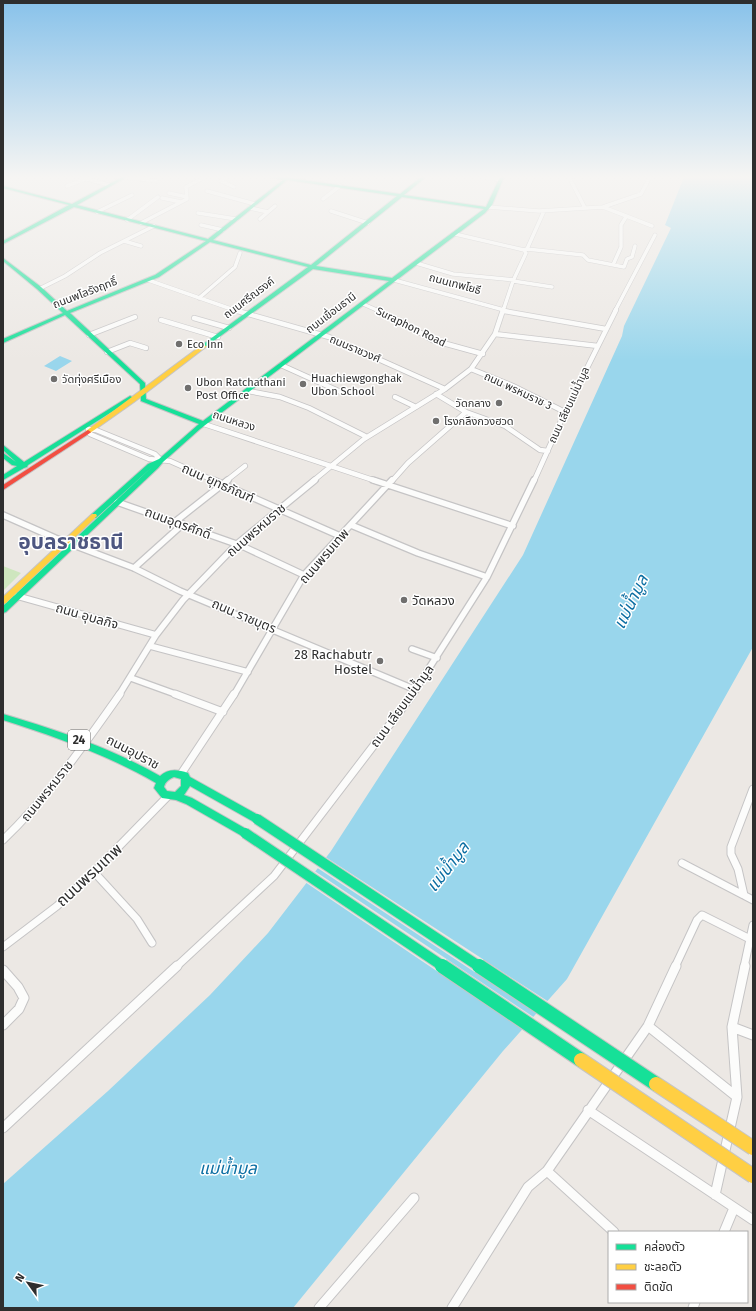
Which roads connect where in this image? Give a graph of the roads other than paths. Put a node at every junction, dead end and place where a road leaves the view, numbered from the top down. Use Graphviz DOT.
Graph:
graph roads {
  1 [pos="130,238"];
  2 [pos="199,238"];
  3 [pos="213,238"];
  4 [pos="349,238"];
  5 [pos="449,238"];
  6 [pos="473,238"];
  7 [pos="531,238"];
  8 [pos="622,238"];
  9 [pos="653,238"];
  10 [pos="124,241"];
  11 [pos="210,241"];
  12 [pos="141,246"];
  13 [pos="635,246"];
  14 [pos="526,250"];
  15 [pos="240,252"];
  16 [pos="3,259"];
  17 [pos="416,263"];
  18 [pos="613,266"];
  19 [pos="312,267"];
  20 [pos="148,280"];
  21 [pos="394,280"];
  22 [pos="513,280"];
  23 [pos="552,287"];
  24 [pos="41,288"];
  25 [pos="199,298"];
  26 [pos="363,304"];
  27 [pos="504,310"];
  28 [pos="66,313"];
  29 [pos="248,314"];
  30 [pos="135,317"];
  31 [pos="194,318"];
  32 [pos="162,320"];
  33 [pos="229,328"];
  34 [pos="606,329"];
  35 [pos="495,334"];
  36 [pos="89,335"];
  37 [pos="322,335"];
  38 [pos="218,337"];
  39 [pos="3,342"];
  40 [pos="598,346"];
  41 [pos="146,348"];
  42 [pos="107,352"];
  43 [pos="483,354"];
  44 [pos="281,365"];
  45 [pos="471,369"];
  46 [pos="445,388"];
  47 [pos="143,391"];
  48 [pos="248,391"];
  49 [pos="343,393"];
  50 [pos="436,394"];
  51 [pos="395,396"];
  52 [pos="416,407"];
  53 [pos="466,412"];
  54 [pos="565,412"];
  55 [pos="204,424"];
  56 [pos="87,429"];
  57 [pos="367,437"];
  58 [pos="3,448"];
  59 [pos="548,452"];
  60 [pos="3,455"];
  61 [pos="161,460"];
  62 [pos="244,466"];
  63 [pos="332,466"];
  64 [pos="27,467"];
  65 [pos="3,478"];
  66 [pos="223,485"];
  67 [pos="388,485"];
  68 [pos="3,488"];
  69 [pos="114,501"];
  70 [pos="279,510"];
  71 [pos="3,515"];
  72 [pos="176,522"];
  73 [pos="183,524"];
  74 [pos="351,525"];
  75 [pos="513,526"];
  76 [pos="340,536"];
  77 [pos="69,543"];
  78 [pos="237,544"];
  79 [pos="134,568"];
  80 [pos="304,575"];
  81 [pos="487,576"];
  82 [pos="190,594"];
  83 [pos="14,595"];
  84 [pos="3,601"];
  85 [pos="3,610"];
  86 [pos="274,629"];
  87 [pos="156,635"];
  88 [pos="150,646"];
  89 [pos="412,649"];
  90 [pos="437,658"];
  91 [pos="248,672"];
  92 [pos="131,678"];
  93 [pos="416,690"];
  94 [pos="223,712"];
  95 [pos="3,717"];
  96 [pos="86,743"];
  97 [pos="184,776"];
  98 [pos="160,781"];
  99 [pos="753,789"];
  100 [pos="172,796"];
  101 [pos="3,840"];
  102 [pos="682,863"];
  103 [pos="94,872"];
  104 [pos="744,895"];
  105 [pos="753,900"];
  106 [pos="753,925"];
  107 [pos="750,939"];
  108 [pos="152,944"];
  109 [pos="3,947"];
  110 [pos="3,970"];
  111 [pos="3,1025"];
  112 [pos="648,1026"];
  113 [pos="732,1026"];
  114 [pos="753,1035"];
  115 [pos="737,1097"];
  116 [pos="588,1110"];
  117 [pos="3,1128"];
  118 [pos="753,1148"];
  119 [pos="547,1171"];
  120 [pos="753,1176"];
  121 [pos="715,1195"];
  122 [pos="414,1198"];
  123 [pos="734,1208"];
  124 [pos="753,1220"];
  125 [pos="613,1231"];
  126 [pos="724,1231"];
  127 [pos="319,1308"];
  128 [pos="452,1308"];
  1 -- 10 [label="street"];
  2 -- 11 [label="street, ถนนเทพโยธี"];
  3 -- 11 [label="street, ถนนพโลรังฤทธิ์"];
  4 -- 19 [label="street, ถนนศรีณรงค์"];
  5 -- 17 [label="street, ถนนเขื่อนธานี"];
  6 -- 14 [label="street"];
  7 -- 14 [label="street, ถนนพรหมราช"];
  8 -- 18 [label="street"];
  9 -- 34 [label="street, ถนน เลียบแม่น้ำมูล"];
  10 -- 12 [label="street"];
  10 -- 24 [label="street"];
  11 -- 19 [label="street, ถนนเทพโยธี"];
  11 -- 20 [label="street, ถนนพโลรังฤทธิ์"];
  13 -- 18 [label="street"];
  14 -- 18 [label="street"];
  14 -- 22 [label="street, ถนนพรหมราช"];
  15 -- 25 [label="street"];
  16 -- 24 [label="street, ถนนหลวง"];
  17 -- 21 [label="street, ถนนเขื่อนธานี"];
  17 -- 22 [label="street"];
  19 -- 21 [label="street, ถนนเทพโยธี"];
  19 -- 29 [label="street, ถนนศรีณรงค์"];
  20 -- 25 [label="street, ถนนราชวงศ์"];
  20 -- 28 [label="street, ถนนพโลรังฤทธิ์"];
  21 -- 26 [label="street, ถนนเขื่อนธานี"];
  21 -- 27 [label="street, ถนนเทพโยธี"];
  22 -- 23 [label="street"];
  22 -- 27 [label="street, ถนนพรหมราช"];
  24 -- 28 [label="street, ถนนหลวง"];
  25 -- 29 [label="street, ถนนราชวงศ์"];
  26 -- 37 [label="street, ถนนเขื่อนธานี"];
  26 -- 43 [label="street, Suraphon Road"];
  27 -- 34 [label="street, ถนนเทพโยธี"];
  27 -- 35 [label="street, ถนนพรหมราช"];
  28 -- 36 [label="street, ถนนหลวง"];
  28 -- 39 [label="street, ถนนพโลรังฤทธิ์"];
  29 -- 33 [label="street, ถนนศรีณรงค์"];
  29 -- 37 [label="street, ถนนราชวงศ์"];
  30 -- 36 [label="street"];
  31 -- 33 [label="street"];
  32 -- 38 [label="street"];
  33 -- 38 [label="street, ถนนศรีณรงค์"];
  34 -- 40 [label="street, ถนน เลียบแม่น้ำมูล"];
  35 -- 40 [label="street"];
  35 -- 43 [label="street, ถนนพรหมราช"];
  36 -- 42 [label="street, ถนนหลวง"];
  37 -- 44 [label="street, ถนนเขื่อนธานี"];
  37 -- 46 [label="street, ถนนราชวงศ์"];
  38 -- 47 [label="street, ถนนศรีณรงค์"];
  40 -- 54 [label="street, ถนน เลียบแม่น้ำมูล"];
  41 -- 42 [label="street"];
  42 -- 47 [label="street, ถนนหลวง"];
  43 -- 45 [label="street, ถนนพรหมราช"];
  44 -- 48 [label="street, ถนนเขื่อนธานี"];
  44 -- 49 [label="street"];
  45 -- 46 [label="street, ถนนพรหมราช"];
  45 -- 54 [label="street, ถนน พรหมราช 3"];
  46 -- 50 [label="street, ถนนพรหมราช"];
  47 -- 55 [label="street, ถนนหลวง"];
  47 -- 56 [label="street, ถนนศรีณรงค์"];
  48 -- 55 [label="street, ถนนเขื่อนธานี"];
  48 -- 57 [label="street"];
  50 -- 52 [label="street, ถนนพรหมราช"];
  50 -- 53 [label="street"];
  51 -- 52 [label="street"];
  52 -- 57 [label="street, ถนนพรหมราช"];
  53 -- 59 [label="street"];
  53 -- 67 [label="street, ถนนพรมเทพ"];
  54 -- 59 [label="street, ถนน เลียบแม่น้ำมูล"];
  55 -- 61 [label="street, ถนนเขื่อนธานี"];
  55 -- 63 [label="street, ถนนหลวง"];
  56 -- 61 [label="street, ถนน ยุทธภัณฑ์"];
  56 -- 64 [label="street, ถนนศรีณรงค์"];
  57 -- 63 [label="street, ถนนพรหมราช"];
  58 -- 64 [label="street"];
  59 -- 75 [label="street, ถนน เลียบแม่น้ำมูล"];
  60 -- 64 [label="street"];
  61 -- 66 [label="street, ถนน ยุทธภัณฑ์"];
  61 -- 69 [label="street, ถนนเขื่อนธานี"];
  62 -- 66 [label="street"];
  63 -- 67 [label="street, ถนนหลวง"];
  63 -- 70 [label="street, ถนนพรหมราช"];
  64 -- 65 [label="street, ถนนศรีณรงค์"];
  64 -- 68 [label="street, ถนนศรีณรงค์"];
  66 -- 70 [label="street, ถนน ยุทธภัณฑ์"];
  66 -- 72 [label="street"];
  67 -- 74 [label="street, ถนนพรมเทพ"];
  67 -- 75 [label="street, ถนนหลวง"];
  69 -- 72 [label="street, ถนนอุดรศักดิ์"];
  69 -- 77 [label="street, ถนนเขื่อนธานี"];
  70 -- 76 [label="street, ถนน ยุทธภัณฑ์"];
  70 -- 78 [label="street, ถนนพรหมราช"];
  71 -- 77 [label="street, ถนน ราชบุตร"];
  72 -- 73 [label="street, ถนนอุดรศักดิ์"];
  73 -- 78 [label="street, ถนนอุดรศักดิ์"];
  73 -- 79 [label="street"];
  74 -- 76 [label="street, ถนนพรมเทพ"];
  74 -- 81 [label="street"];
  75 -- 81 [label="street, ถนน เลียบแม่น้ำมูล"];
  76 -- 80 [label="street, ถนนพรมเทพ"];
  77 -- 79 [label="street, ถนน ราชบุตร"];
  77 -- 83 [label="street, ถนนเขื่อนธานี"];
  78 -- 80 [label="street, ถนนอุดรศักดิ์"];
  78 -- 82 [label="street, ถนนพรหมราช"];
  79 -- 82 [label="street, ถนน ราชบุตร"];
  80 -- 86 [label="street, ถนนพรมเทพ"];
  81 -- 90 [label="street, ถนน เลียบแม่น้ำมูล"];
  82 -- 86 [label="street, ถนน ราชบุตร"];
  82 -- 87 [label="street, ถนนพรหมราช"];
  83 -- 84 [label="street, ถนนเขื่อนธานี"];
  83 -- 85 [label="street, ถนนเขื่อนธานี"];
  83 -- 87 [label="street, ถนน อุบลกิจ"];
  86 -- 91 [label="street, ถนนพรมเทพ"];
  86 -- 93 [label="street, ถนน ราชบุตร"];
  87 -- 88 [label="street, ถนนพรหมราช"];
  88 -- 91 [label="street"];
  88 -- 92 [label="street, ถนนพรหมราช"];
  89 -- 90 [label="street"];
  90 -- 93 [label="street, ถนน เลียบแม่น้ำมูล"];
  91 -- 94 [label="street, ถนนพรมเทพ"];
  92 -- 94 [label="street"];
  92 -- 96 [label="street, ถนนพรหมราช"];
  93 -- 117 [label="street, ถนน เลียบแม่น้ำมูล"];
  94 -- 97 [label="street, ถนนพรมเทพ"];
  95 -- 96 [label="street, ถนนอุปราช / 24"];
  96 -- 98 [label="street, ถนนอุปราช / 24"];
  96 -- 101 [label="street, ถนนพรหมราช"];
  97 -- 98 [label="street"];
  97 -- 100 [label="street"];
  97 -- 118 [label="street, bridge"];
  98 -- 100 [label="street"];
  99 -- 104 [label="street"];
  100 -- 103 [label="street, ถนนพรมเทพ"];
  100 -- 120 [label="street, bridge"];
  102 -- 104 [label="street"];
  103 -- 108 [label="street"];
  103 -- 109 [label="street, ถนนพรมเทพ"];
  104 -- 105 [label="street"];
  106 -- 107 [label="street"];
  107 -- 112 [label="street"];
  107 -- 113 [label="street"];
  110 -- 111 [label="street"];
  112 -- 115 [label="street"];
  112 -- 116 [label="street"];
  113 -- 114 [label="street"];
  113 -- 115 [label="street"];
  115 -- 121 [label="street"];
  116 -- 119 [label="street"];
  116 -- 121 [label="street"];
  119 -- 125 [label="street"];
  119 -- 128 [label="street"];
  121 -- 123 [label="street"];
  122 -- 127 [label="street"];
  123 -- 124 [label="street"];
  123 -- 126 [label="street"];
}
